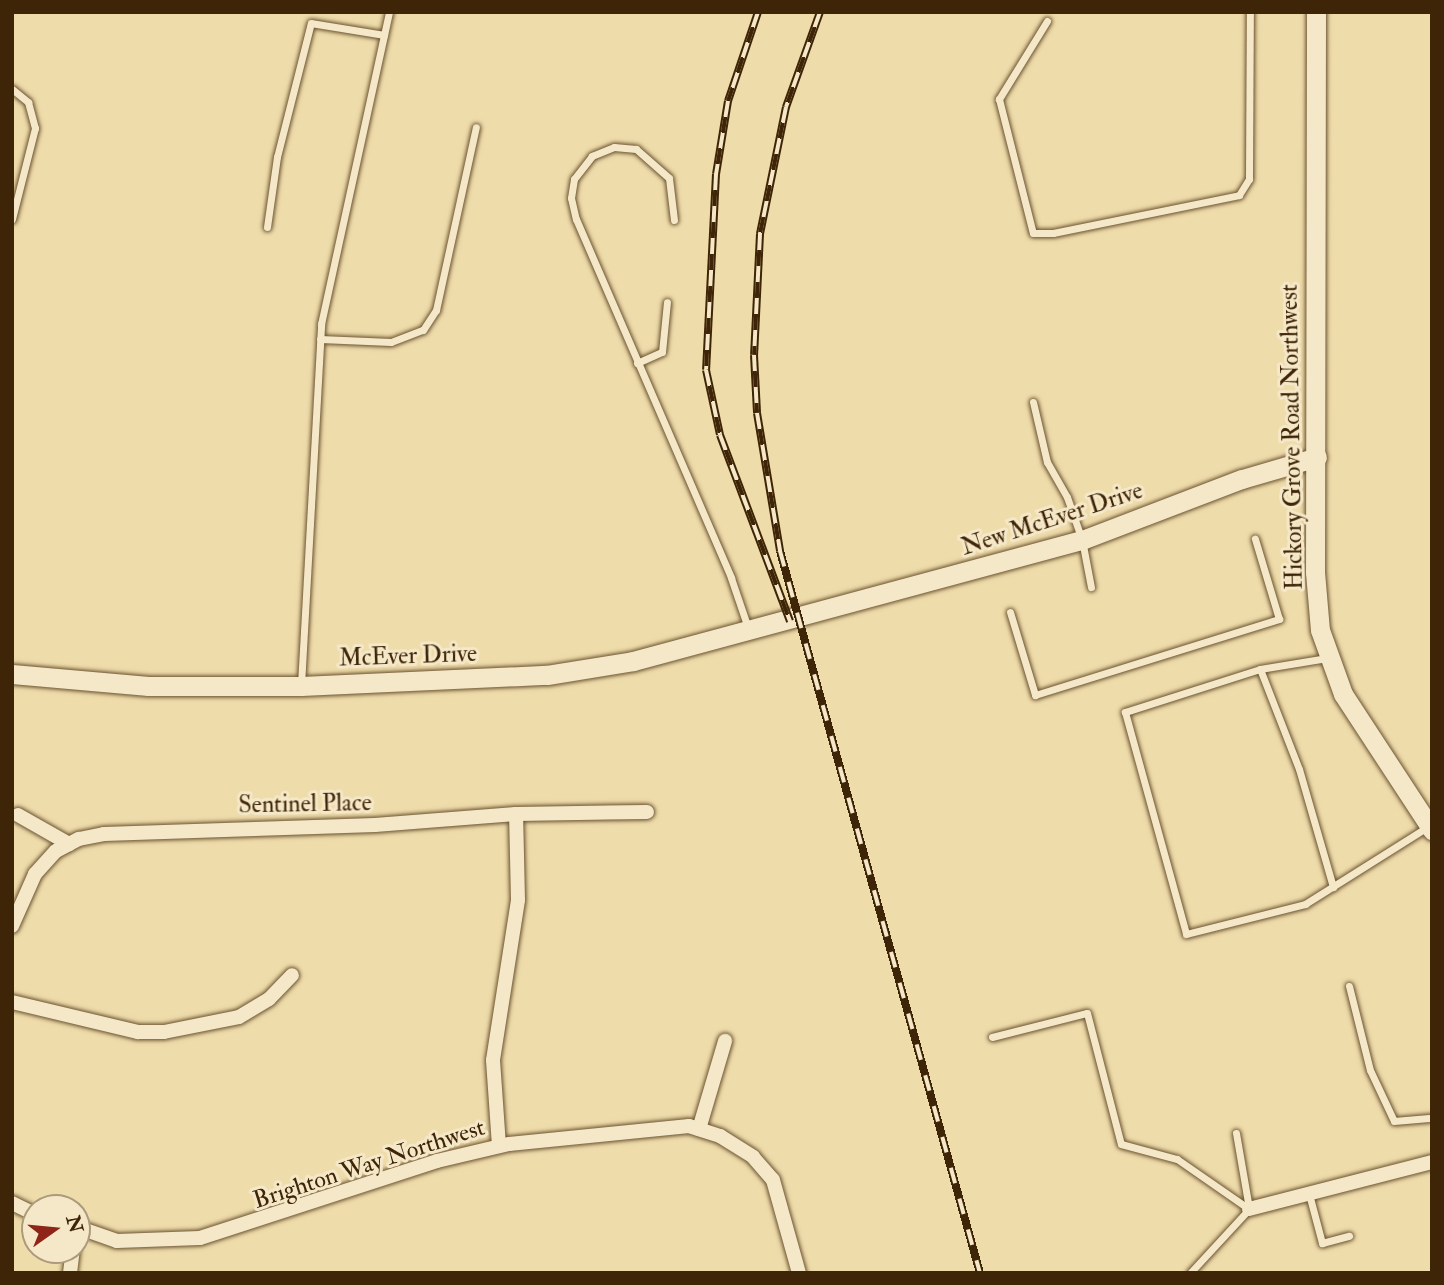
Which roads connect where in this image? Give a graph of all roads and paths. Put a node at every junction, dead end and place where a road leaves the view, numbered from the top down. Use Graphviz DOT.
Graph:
graph roads {
  1 [pos="389,12"];
  2 [pos="1250,12"];
  3 [pos="1316,12"];
  4 [pos="1046,21"];
  5 [pos="384,35"];
  6 [pos="12,89"];
  7 [pos="476,127"];
  8 [pos="12,219"];
  9 [pos="674,220"];
  10 [pos="267,227"];
  11 [pos="667,302"];
  12 [pos="320,339"];
  13 [pos="637,363"];
  14 [pos="1033,402"];
  15 [pos="1317,457"];
  16 [pos="1255,539"];
  17 [pos="1082,540"];
  18 [pos="1091,587"];
  19 [pos="1010,612"];
  20 [pos="799,619"];
  21 [pos="749,632"];
  22 [pos="1328,658"];
  23 [pos="1260,669"];
  24 [pos="12,674"];
  25 [pos="301,685"];
  26 [pos="647,812"];
  27 [pos="516,814"];
  28 [pos="18,815"];
  29 [pos="1431,828"];
  30 [pos="69,844"];
  31 [pos="1333,887"];
  32 [pos="12,926"];
  33 [pos="292,975"];
  34 [pos="1349,985"];
  35 [pos="12,1002"];
  36 [pos="992,1037"];
  37 [pos="725,1041"];
  38 [pos="1432,1118"];
  39 [pos="699,1129"];
  40 [pos="1236,1133"];
  41 [pos="499,1146"];
  42 [pos="1432,1163"];
  43 [pos="1308,1194"];
  44 [pos="1249,1209"];
  45 [pos="91,1232"];
  46 [pos="1349,1236"];
  47 [pos="799,1273"];
  48 [pos="1190,1273"];
  1 -- 5 [label="lane"];
  2 -- 4 [label="lane"];
  3 -- 15 [label="street, Hickory Grove Road Northwest"];
  5 -- 10 [label="lane"];
  5 -- 12 [label="lane"];
  6 -- 8 [label="lane"];
  7 -- 12 [label="lane"];
  9 -- 13 [label="lane"];
  11 -- 13 [label="lane"];
  12 -- 25 [label="lane"];
  13 -- 21 [label="lane"];
  14 -- 17 [label="lane"];
  15 -- 17 [label="street, New McEver Drive"];
  15 -- 22 [label="street, Hickory Grove Road Northwest"];
  16 -- 19 [label="lane"];
  17 -- 18 [label="lane"];
  17 -- 20 [label="street, New McEver Drive"];
  20 -- 21 [label="street, McEver Drive"];
  21 -- 25 [label="street, McEver Drive"];
  22 -- 23 [label="lane"];
  22 -- 29 [label="street, Hickory Grove Road Northwest"];
  23 -- 31 [label="lane"];
  23 -- 31 [label="lane"];
  24 -- 25 [label="street, McEver Drive"];
  26 -- 27 [label="street, Sentinel Place"];
  27 -- 30 [label="street, Sentinel Place"];
  27 -- 41 [label="street"];
  28 -- 30 [label="street"];
  29 -- 31 [label="lane"];
  30 -- 32 [label="street, Sentinel Place"];
  33 -- 35 [label="street"];
  34 -- 38 [label="lane"];
  36 -- 44 [label="lane"];
  37 -- 39 [label="street"];
  39 -- 41 [label="street, Brighton Way Northwest"];
  39 -- 47 [label="street, Brighton Way Northwest"];
  40 -- 44 [label="lane"];
  41 -- 45 [label="street, Brighton Way Northwest"];
  42 -- 43 [label="street"];
  43 -- 44 [label="street"];
  43 -- 46 [label="lane"];
  44 -- 48 [label="lane"];
}
